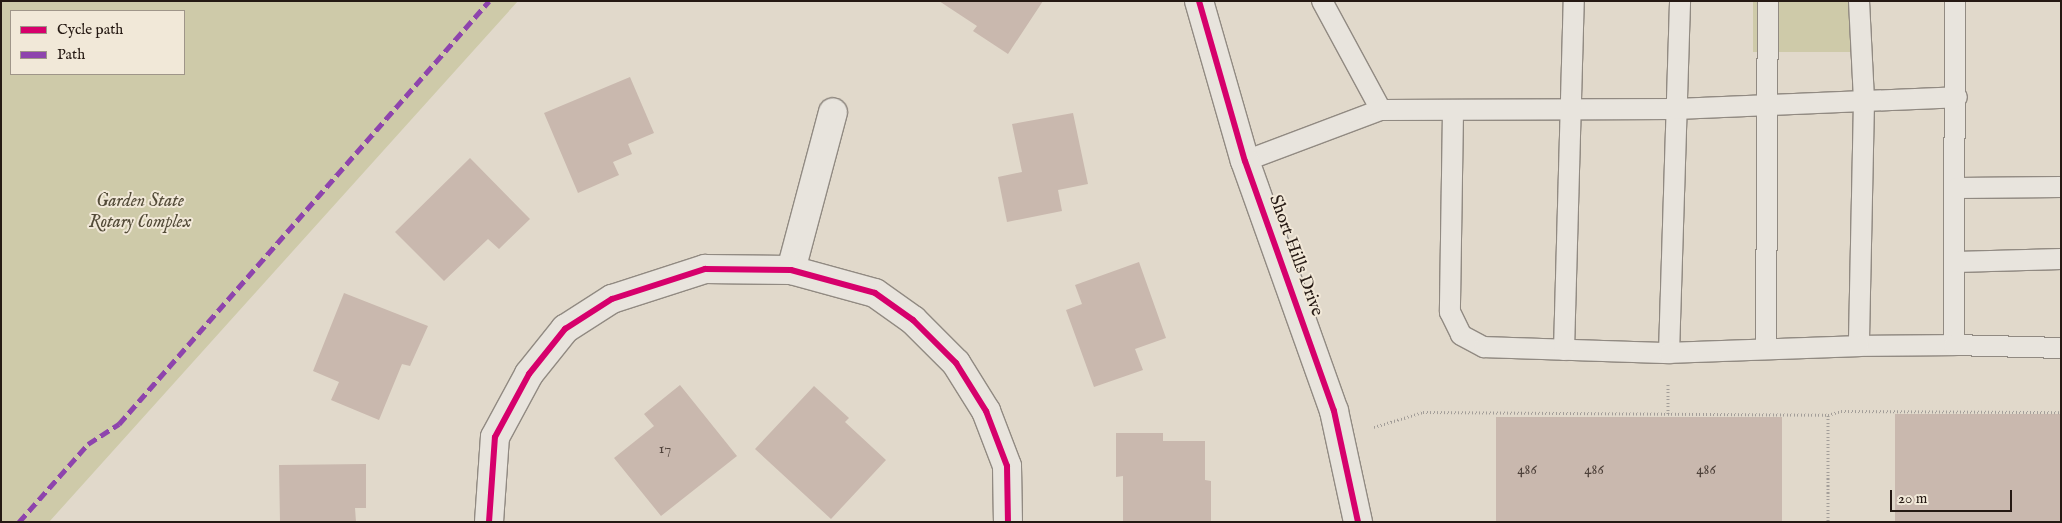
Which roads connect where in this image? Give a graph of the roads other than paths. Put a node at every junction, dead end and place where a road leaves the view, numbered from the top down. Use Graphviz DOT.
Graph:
graph roads {
  1 [pos="1199,1"];
  2 [pos="1322,1"];
  3 [pos="1574,1"];
  4 [pos="1680,1"];
  5 [pos="1768,1"];
  6 [pos="1859,1"];
  7 [pos="1955,1"];
  8 [pos="1957,97"];
  9 [pos="1864,101"];
  10 [pos="1768,106"];
  11 [pos="1676,109"];
  12 [pos="1381,110"];
  13 [pos="1570,111"];
  14 [pos="833,112"];
  15 [pos="1453,112"];
  16 [pos="1245,161"];
  17 [pos="2061,187"];
  18 [pos="1957,188"];
  19 [pos="2061,259"];
  20 [pos="1956,262"];
  21 [pos="791,270"];
  22 [pos="1954,345"];
  23 [pos="1860,346"];
  24 [pos="2061,348"];
  25 [pos="1766,349"];
  26 [pos="1564,350"];
  27 [pos="1669,353"];
  28 [pos="489,522"];
  29 [pos="1008,522"];
  30 [pos="1358,522"];
  1 -- 16 [label="street, Short Hills Drive"];
  2 -- 12 [label="lane"];
  3 -- 13 [label="lane"];
  4 -- 11 [label="lane"];
  5 -- 10 [label="lane"];
  6 -- 9 [label="lane"];
  7 -- 8 [label="lane"];
  8 -- 9 [label="lane"];
  8 -- 18 [label="lane"];
  9 -- 10 [label="lane"];
  9 -- 23 [label="lane"];
  10 -- 11 [label="lane"];
  10 -- 25 [label="lane"];
  11 -- 13 [label="lane"];
  11 -- 27 [label="lane"];
  12 -- 15 [label="lane"];
  12 -- 16 [label="lane"];
  13 -- 15 [label="lane"];
  13 -- 26 [label="lane"];
  14 -- 21 [label="street"];
  15 -- 26 [label="lane"];
  16 -- 30 [label="street, Short Hills Drive"];
  17 -- 18 [label="lane"];
  18 -- 20 [label="lane"];
  19 -- 20 [label="lane"];
  20 -- 22 [label="lane"];
  21 -- 28 [label="street"];
  21 -- 29 [label="street"];
  22 -- 23 [label="lane"];
  22 -- 24 [label="lane"];
  23 -- 25 [label="lane"];
  25 -- 27 [label="lane"];
  26 -- 27 [label="lane"];
}
